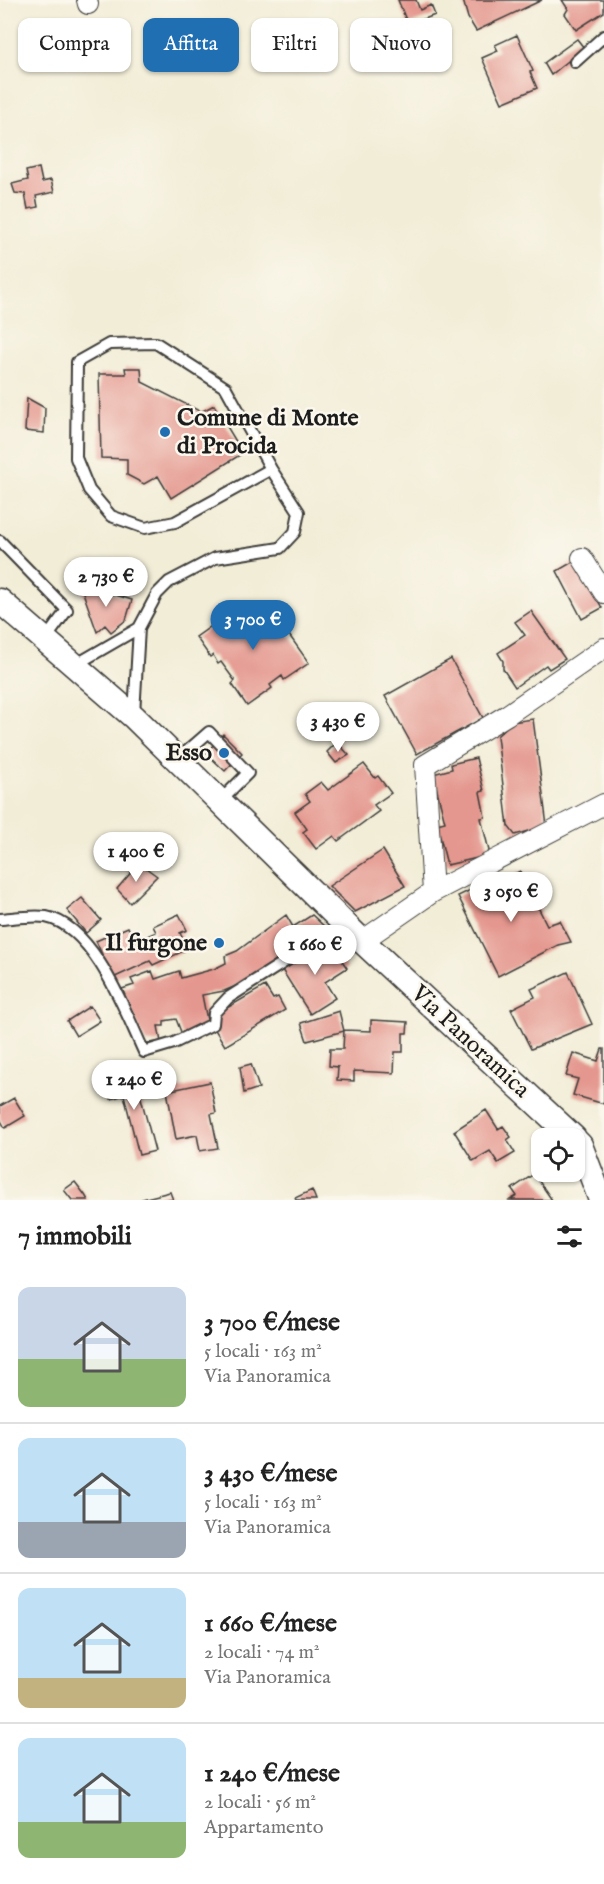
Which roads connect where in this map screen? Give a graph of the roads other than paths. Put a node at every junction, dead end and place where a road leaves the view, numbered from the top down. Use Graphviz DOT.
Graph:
graph roads {
  1 [pos="604,36"];
  2 [pos="575,62"];
  3 [pos="271,469"];
  4 [pos="0,541"];
  5 [pos="582,558"];
  6 [pos="604,593"];
  7 [pos="0,601"];
  8 [pos="139,628"];
  9 [pos="45,639"];
  10 [pos="604,648"];
  11 [pos="75,665"];
  12 [pos="134,717"];
  13 [pos="176,761"];
  14 [pos="219,802"];
  15 [pos="604,804"];
  16 [pos="433,892"];
  17 [pos="0,920"];
  18 [pos="344,924"];
  19 [pos="362,941"];
  20 [pos="562,1128"];
  21 [pos="585,1158"];
  22 [pos="601,1200"];
  1 -- 2 [label="lane"];
  3 -- 3 [label="lane"];
  3 -- 8 [label="lane"];
  4 -- 9 [label="lane"];
  5 -- 6 [label="street"];
  7 -- 9 [label="street, Via Panoramica"];
  8 -- 11 [label="lane"];
  8 -- 12 [label="lane"];
  9 -- 11 [label="street, Via Panoramica"];
  10 -- 16 [label="street"];
  11 -- 12 [label="street, Via Panoramica"];
  12 -- 13 [label="street, Via Panoramica"];
  13 -- 14 [label="street, Via Panoramica"];
  13 -- 14 [label="lane"];
  14 -- 18 [label="street, Via Panoramica"];
  15 -- 16 [label="street"];
  16 -- 19 [label="street"];
  17 -- 18 [label="lane"];
  18 -- 19 [label="street, Via Panoramica"];
  19 -- 20 [label="street, Via Panoramica"];
  21 -- 22 [label="street, Via Panoramica"];
}
